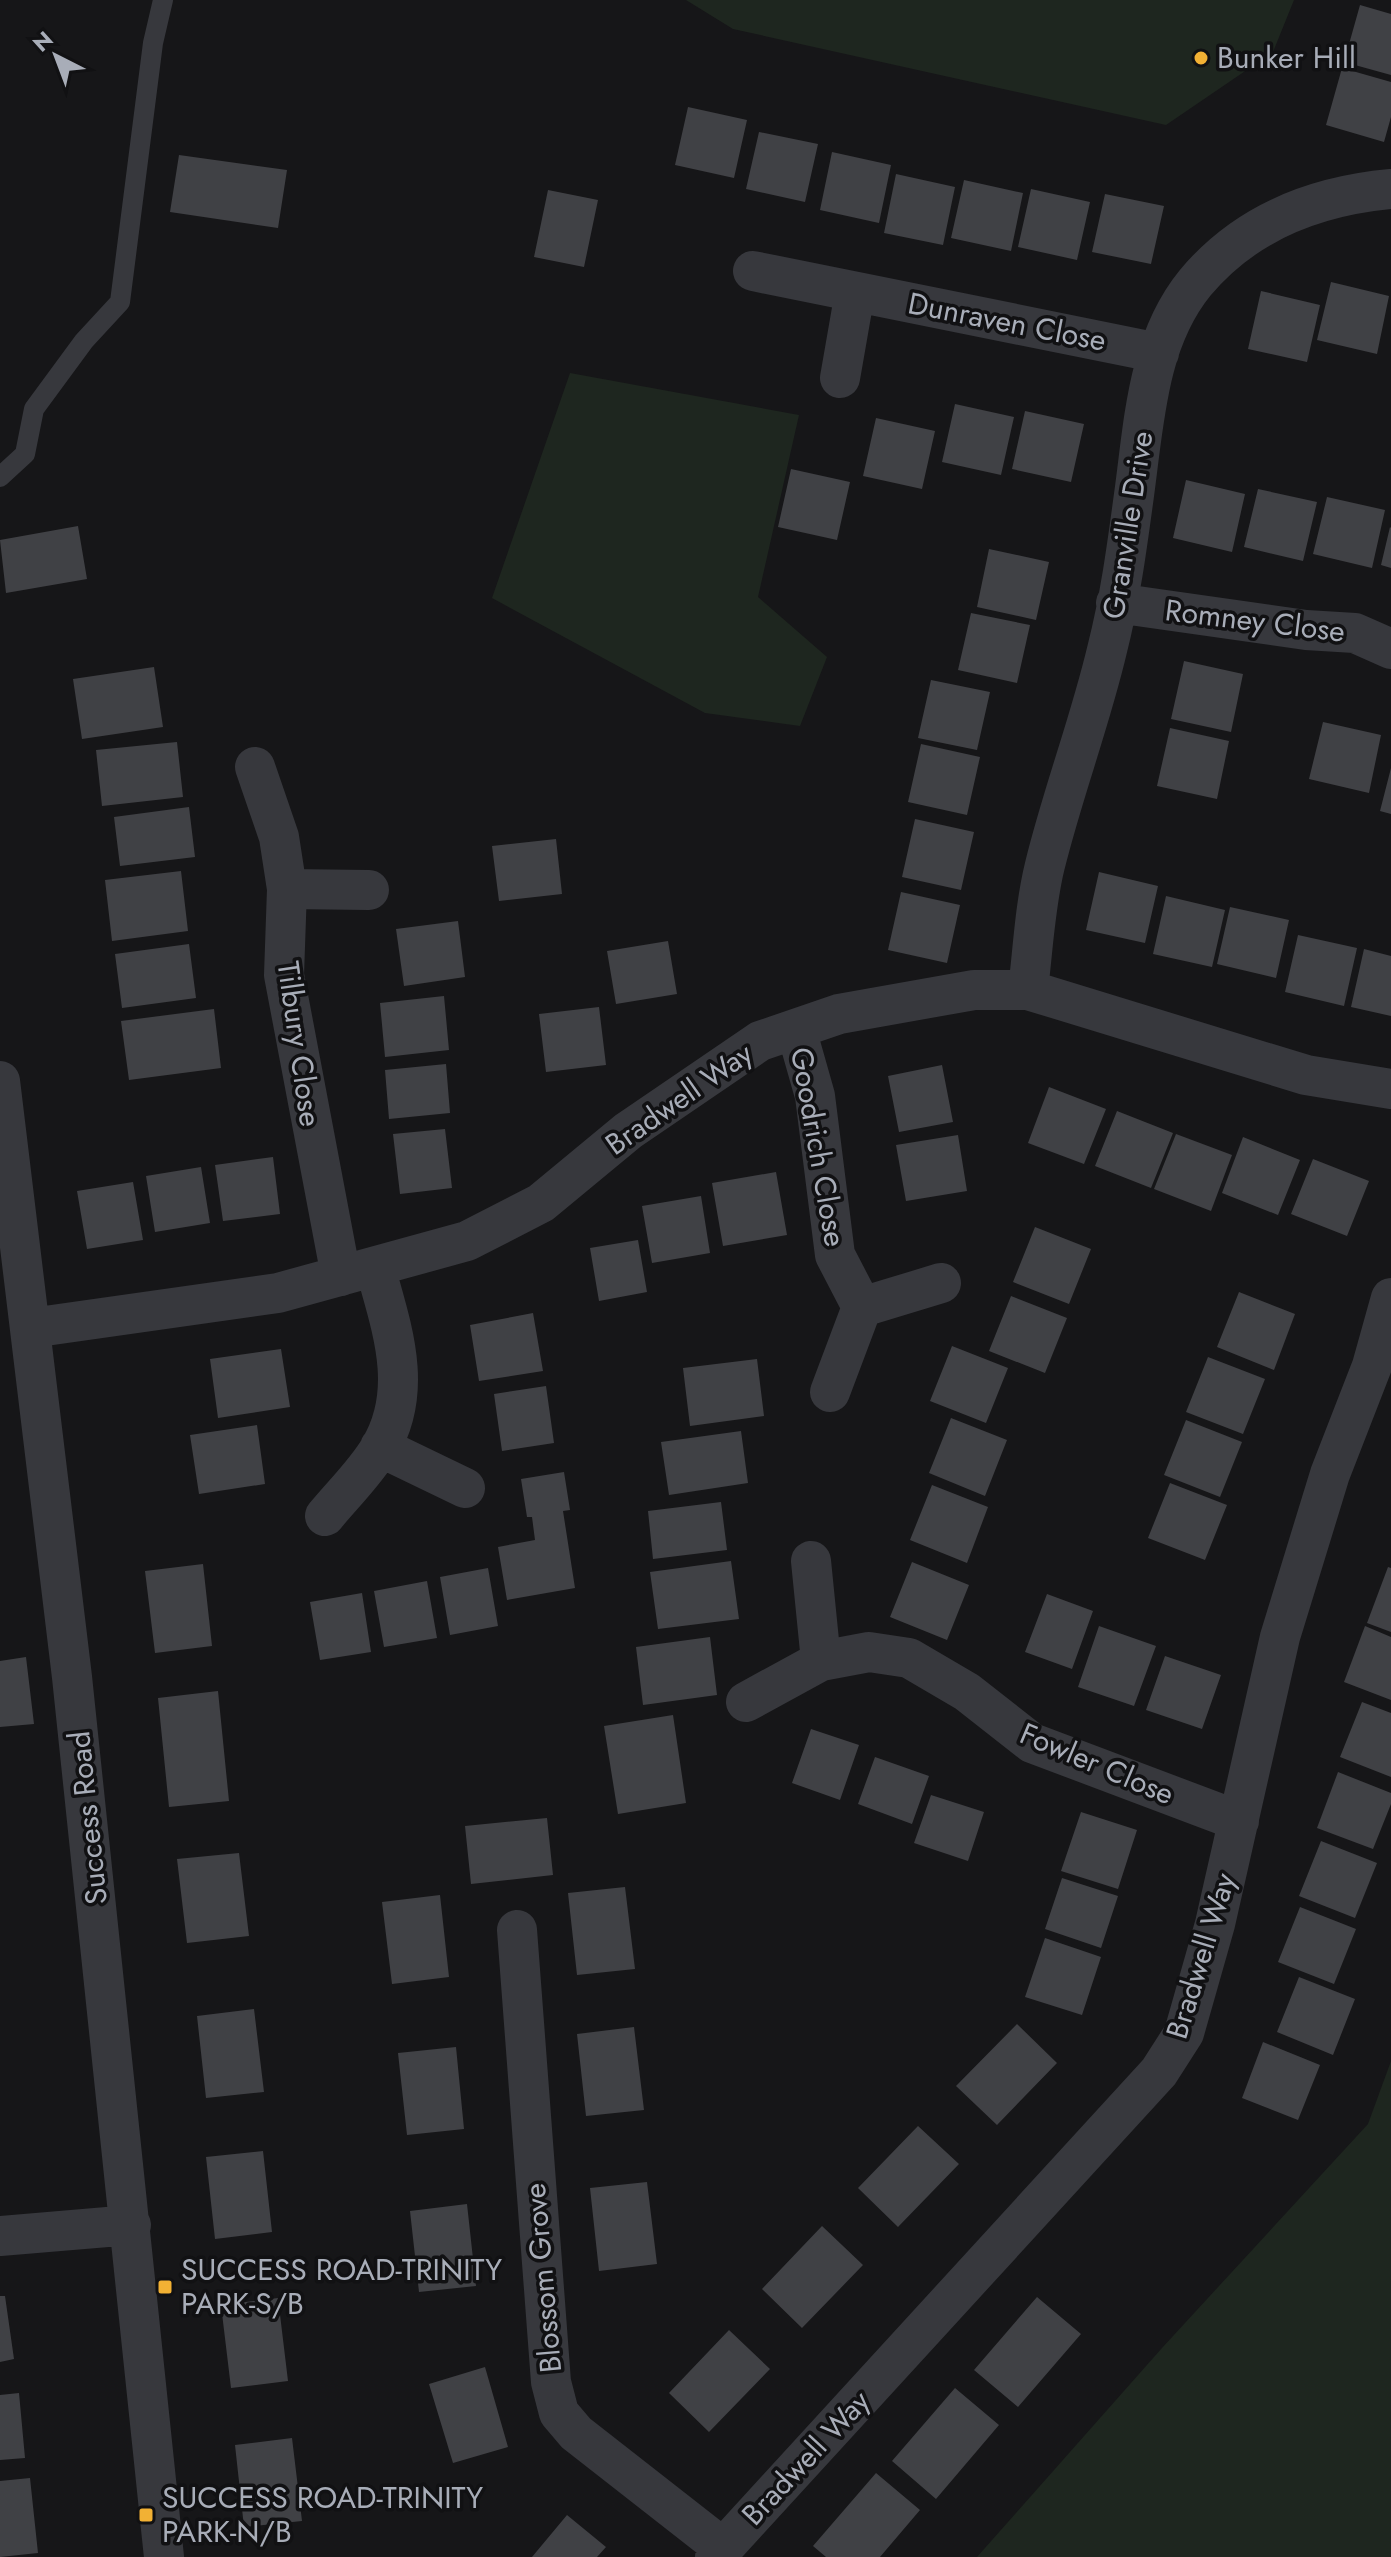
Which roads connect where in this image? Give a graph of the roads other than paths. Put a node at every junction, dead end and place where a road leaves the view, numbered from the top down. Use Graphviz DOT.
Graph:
graph roads {
  1 [pos="163,0"];
  2 [pos="1391,189"];
  3 [pos="753,271"];
  4 [pos="855,292"];
  5 [pos="1159,353"];
  6 [pos="840,378"];
  7 [pos="0,477"];
  8 [pos="1116,603"];
  9 [pos="1391,649"];
  10 [pos="255,767"];
  11 [pos="287,889"];
  12 [pos="369,890"];
  13 [pos="1028,990"];
  14 [pos="796,1029"];
  15 [pos="0,1081"];
  16 [pos="1391,1089"];
  17 [pos="6,1176"];
  18 [pos="358,1271"];
  19 [pos="941,1283"];
  20 [pos="1391,1298"];
  21 [pos="862,1307"];
  22 [pos="31,1328"];
  23 [pos="830,1392"];
  24 [pos="380,1447"];
  25 [pos="465,1488"];
  26 [pos="325,1516"];
  27 [pos="811,1561"];
  28 [pos="821,1661"];
  29 [pos="746,1702"];
  30 [pos="1239,1821"];
  31 [pos="517,1930"];
  32 [pos="131,2225"];
  33 [pos="0,2236"];
  34 [pos="719,2553"];
  35 [pos="164,2557"];
  1 -- 7 [label="lane"];
  2 -- 5 [label="street, Granville Drive"];
  3 -- 4 [label="street, Dunraven Close"];
  4 -- 5 [label="street, Dunraven Close"];
  4 -- 6 [label="street"];
  5 -- 8 [label="street, Granville Drive"];
  8 -- 9 [label="street, Romney Close"];
  8 -- 13 [label="street, Granville Drive"];
  10 -- 11 [label="street, Tilbury Close"];
  11 -- 12 [label="street"];
  11 -- 18 [label="street, Tilbury Close"];
  13 -- 14 [label="street, Bradwell Way"];
  13 -- 16 [label="street, Bradwell Way"];
  14 -- 18 [label="street, Bradwell Way"];
  14 -- 21 [label="street, Goodrich Close"];
  15 -- 17 [label="street, Success Road"];
  17 -- 22 [label="street, Success Road"];
  18 -- 22 [label="street, Bradwell Way"];
  18 -- 24 [label="street, Tilbury Close"];
  19 -- 21 [label="street"];
  20 -- 30 [label="street, Bradwell Way"];
  21 -- 23 [label="street"];
  22 -- 32 [label="street, Success Road"];
  24 -- 25 [label="street"];
  24 -- 26 [label="street, Tilbury Close"];
  27 -- 28 [label="street"];
  28 -- 29 [label="street, Fowler Close"];
  28 -- 30 [label="street, Fowler Close"];
  30 -- 34 [label="street, Bradwell Way"];
  31 -- 34 [label="street, Blossom Grove"];
  32 -- 33 [label="street"];
  32 -- 35 [label="street, Success Road"];
}
